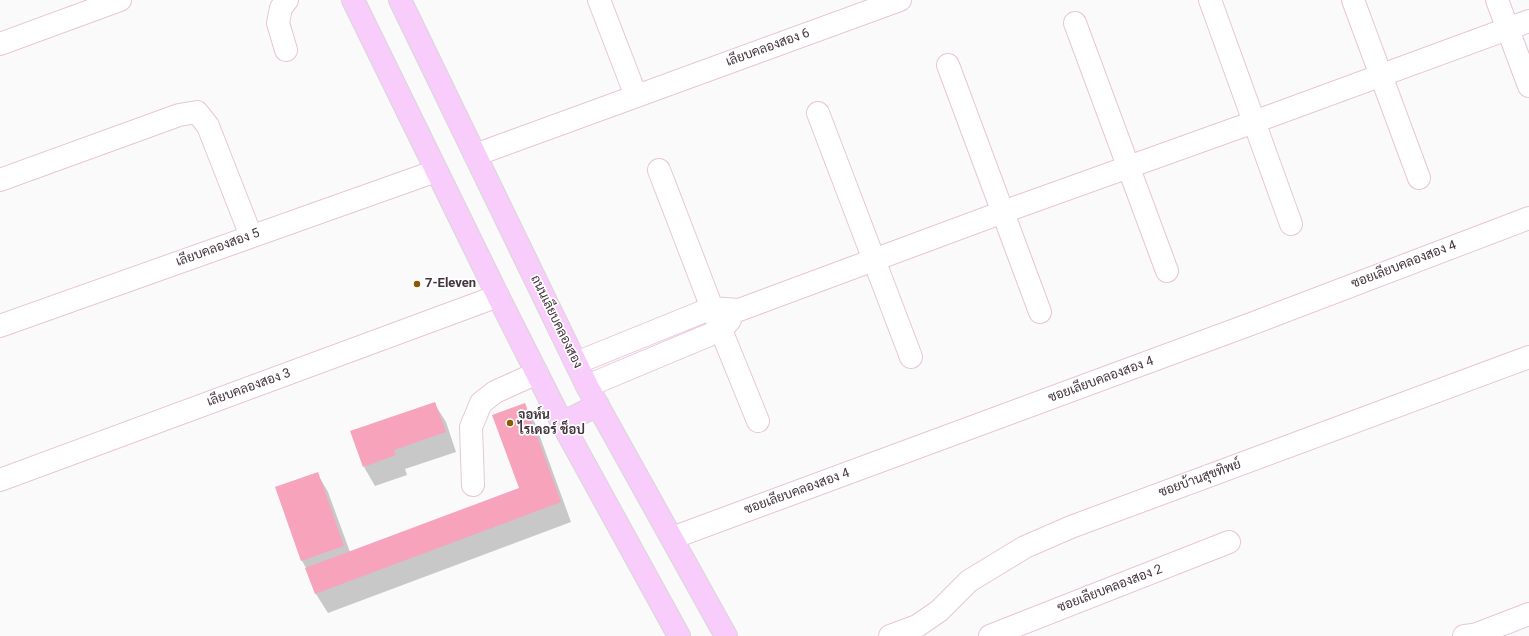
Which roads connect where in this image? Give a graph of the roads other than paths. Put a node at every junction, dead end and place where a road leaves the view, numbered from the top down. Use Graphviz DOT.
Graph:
graph roads {
  1 [pos="120,0"];
  2 [pos="287,0"];
  3 [pos="353,0"];
  4 [pos="400,0"];
  5 [pos="599,0"];
  6 [pos="900,0"];
  7 [pos="1210,0"];
  8 [pos="1352,0"];
  9 [pos="1497,0"];
  10 [pos="1529,21"];
  11 [pos="1075,23"];
  12 [pos="1508,29"];
  13 [pos="0,44"];
  14 [pos="286,50"];
  15 [pos="948,65"];
  16 [pos="1381,75"];
  17 [pos="1529,86"];
  18 [pos="636,96"];
  19 [pos="818,113"];
  20 [pos="1254,122"];
  21 [pos="475,155"];
  22 [pos="1129,168"];
  23 [pos="659,170"];
  24 [pos="436,171"];
  25 [pos="1420,178"];
  26 [pos="0,180"];
  27 [pos="1003,212"];
  28 [pos="1529,218"];
  29 [pos="1291,224"];
  30 [pos="252,236"];
  31 [pos="873,260"];
  32 [pos="1167,271"];
  33 [pos="498,296"];
  34 [pos="712,308"];
  35 [pos="739,310"];
  36 [pos="1040,312"];
  37 [pos="0,326"];
  38 [pos="721,330"];
  39 [pos="911,357"];
  40 [pos="1529,357"];
  41 [pos="576,363"];
  42 [pos="537,373"];
  43 [pos="587,386"];
  44 [pos="598,405"];
  45 [pos="758,421"];
  46 [pos="562,423"];
  47 [pos="0,480"];
  48 [pos="472,485"];
  49 [pos="672,538"];
  50 [pos="1229,542"];
  51 [pos="1529,614"];
  52 [pos="679,636"];
  53 [pos="726,636"];
  54 [pos="890,636"];
  55 [pos="990,636"];
  56 [pos="1464,636"];
  1 -- 13 [label="street"];
  2 -- 14 [label="street"];
  3 -- 24 [label="main road"];
  4 -- 21 [label="main road, ถนนเลียบคลองสอง"];
  5 -- 18 [label="street"];
  6 -- 18 [label="street, เลียบคลองสอง 6"];
  7 -- 20 [label="street"];
  8 -- 16 [label="street"];
  9 -- 12 [label="street"];
  10 -- 12 [label="street"];
  11 -- 22 [label="street"];
  12 -- 16 [label="street"];
  12 -- 17 [label="street"];
  15 -- 27 [label="street"];
  16 -- 20 [label="street"];
  16 -- 25 [label="street"];
  18 -- 21 [label="street, เลียบคลองสอง 6"];
  19 -- 31 [label="street"];
  20 -- 22 [label="street"];
  20 -- 29 [label="street"];
  21 -- 41 [label="main road, ถนนเลียบคลองสอง"];
  22 -- 27 [label="street"];
  22 -- 32 [label="street"];
  23 -- 34 [label="street"];
  24 -- 30 [label="street, เลียบคลองสอง 5"];
  24 -- 33 [label="main road"];
  26 -- 30 [label="street"];
  27 -- 31 [label="street"];
  27 -- 36 [label="street"];
  28 -- 49 [label="street, ซอยเลียบคลองสอง 4"];
  30 -- 37 [label="street, เลียบคลองสอง 5"];
  31 -- 35 [label="street"];
  31 -- 39 [label="street"];
  33 -- 42 [label="main road"];
  33 -- 47 [label="street, เลียบคลองสอง 3"];
  34 -- 35 [label="street"];
  34 -- 38 [label="street"];
  34 -- 41 [label="street"];
  35 -- 38 [label="street"];
  38 -- 43 [label="street"];
  38 -- 45 [label="street"];
  40 -- 54 [label="street, ซอยบ้านสุขทิพย์"];
  41 -- 43 [label="main road, ถนนเลียบคลองสอง"];
  42 -- 46 [label="main road"];
  42 -- 48 [label="street"];
  43 -- 44 [label="main road, ถนนเลียบคลองสอง"];
  44 -- 46 [label="main road"];
  44 -- 49 [label="main road, ถนนเลียบคลองสอง"];
  46 -- 52 [label="main road"];
  49 -- 53 [label="main road, ถนนเลียบคลองสอง"];
  50 -- 55 [label="street, ซอยเลียบคลองสอง 2"];
  51 -- 56 [label="street"];
}
